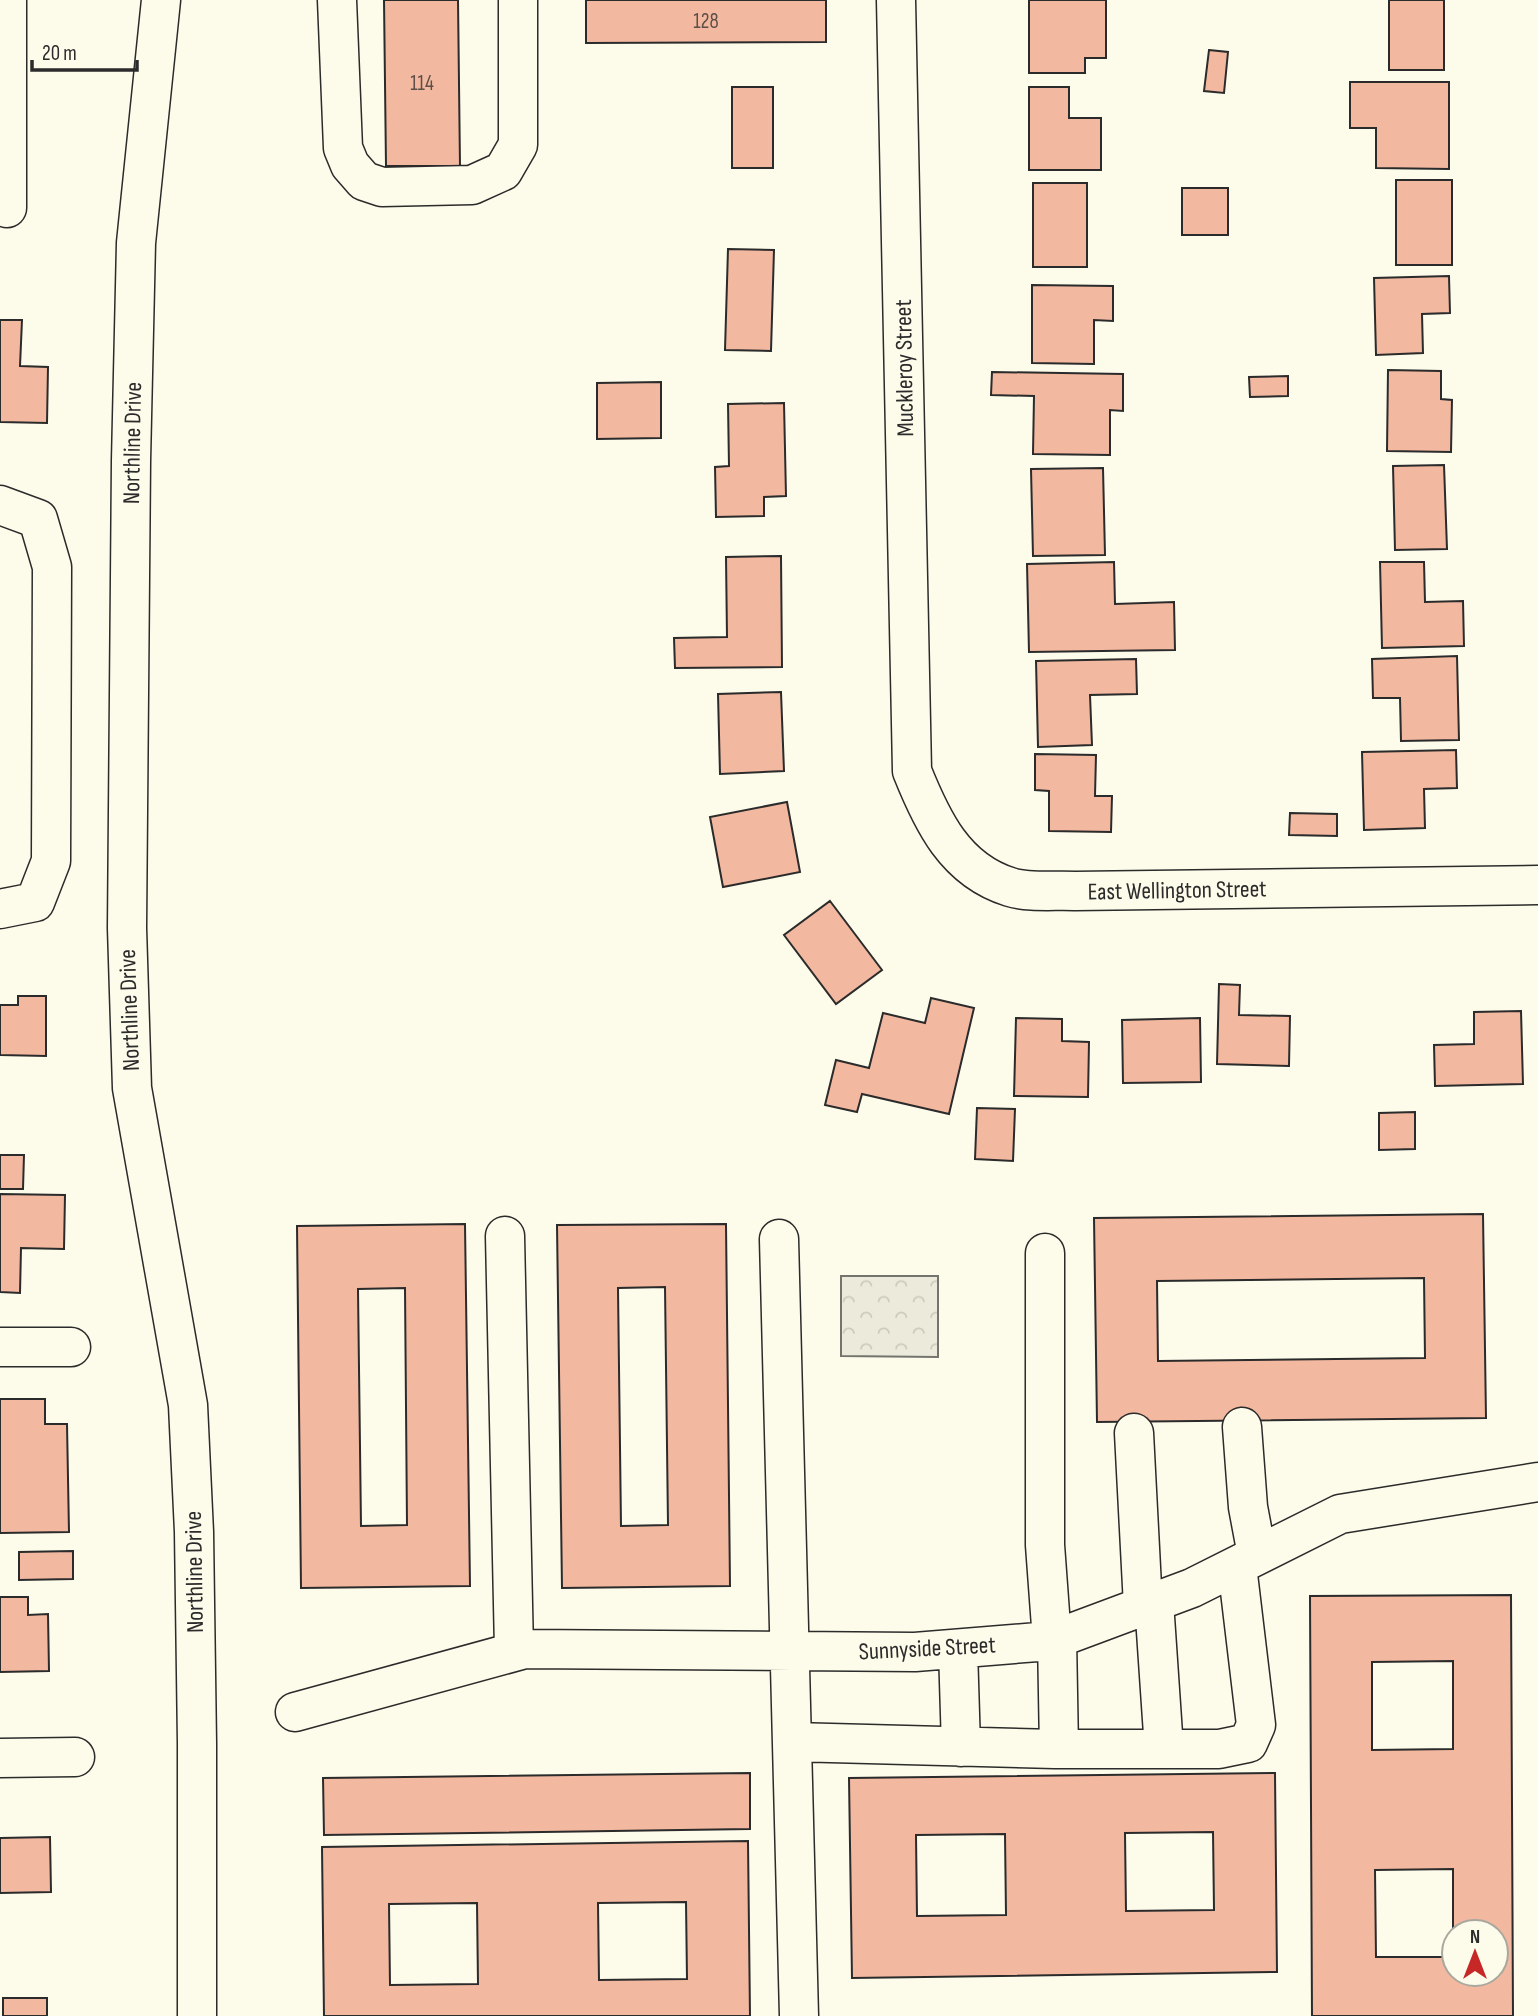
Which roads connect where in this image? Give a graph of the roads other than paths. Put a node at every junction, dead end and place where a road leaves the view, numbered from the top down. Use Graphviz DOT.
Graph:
graph roads {
  1 [pos="7,0"];
  2 [pos="161,0"];
  3 [pos="338,0"];
  4 [pos="518,0"];
  5 [pos="896,0"];
  6 [pos="8,208"];
  7 [pos="0,505"];
  8 [pos="912,736"];
  9 [pos="1538,886"];
  10 [pos="0,909"];
  11 [pos="505,1236"];
  12 [pos="779,1239"];
  13 [pos="1045,1253"];
  14 [pos="0,1347"];
  15 [pos="71,1347"];
  16 [pos="1242,1427"];
  17 [pos="1134,1433"];
  18 [pos="1538,1482"];
  19 [pos="1247,1561"];
  20 [pos="1149,1604"];
  21 [pos="1054,1639"];
  22 [pos="958,1649"];
  23 [pos="514,1650"];
  24 [pos="791,1651"];
  25 [pos="295,1712"];
  26 [pos="793,1742"];
  27 [pos="961,1746"];
  28 [pos="1059,1749"];
  29 [pos="1164,1749"];
  30 [pos="75,1757"];
  31 [pos="0,1758"];
  32 [pos="197,2016"];
  33 [pos="799,2016"];
  1 -- 6 [label="street"];
  2 -- 32 [label="street, Northline Drive"];
  3 -- 4 [label="street"];
  5 -- 8 [label="street, Muckleroy Street"];
  7 -- 10 [label="street"];
  8 -- 9 [label="street, East Wellington Street"];
  11 -- 23 [label="street"];
  12 -- 24 [label="street"];
  13 -- 21 [label="street"];
  14 -- 15 [label="street"];
  16 -- 19 [label="street"];
  17 -- 20 [label="street"];
  18 -- 19 [label="street, Sunnyside Street"];
  19 -- 20 [label="street, Sunnyside Street"];
  19 -- 29 [label="street"];
  20 -- 21 [label="street, Sunnyside Street"];
  20 -- 29 [label="street"];
  21 -- 22 [label="street, Sunnyside Street"];
  21 -- 28 [label="street"];
  22 -- 24 [label="street, Sunnyside Street"];
  22 -- 27 [label="street"];
  23 -- 24 [label="street, Sunnyside Street"];
  23 -- 25 [label="street, Sunnyside Street"];
  24 -- 26 [label="street"];
  26 -- 27 [label="street"];
  26 -- 33 [label="street"];
  27 -- 28 [label="street"];
  28 -- 29 [label="street"];
  30 -- 31 [label="street"];
}
